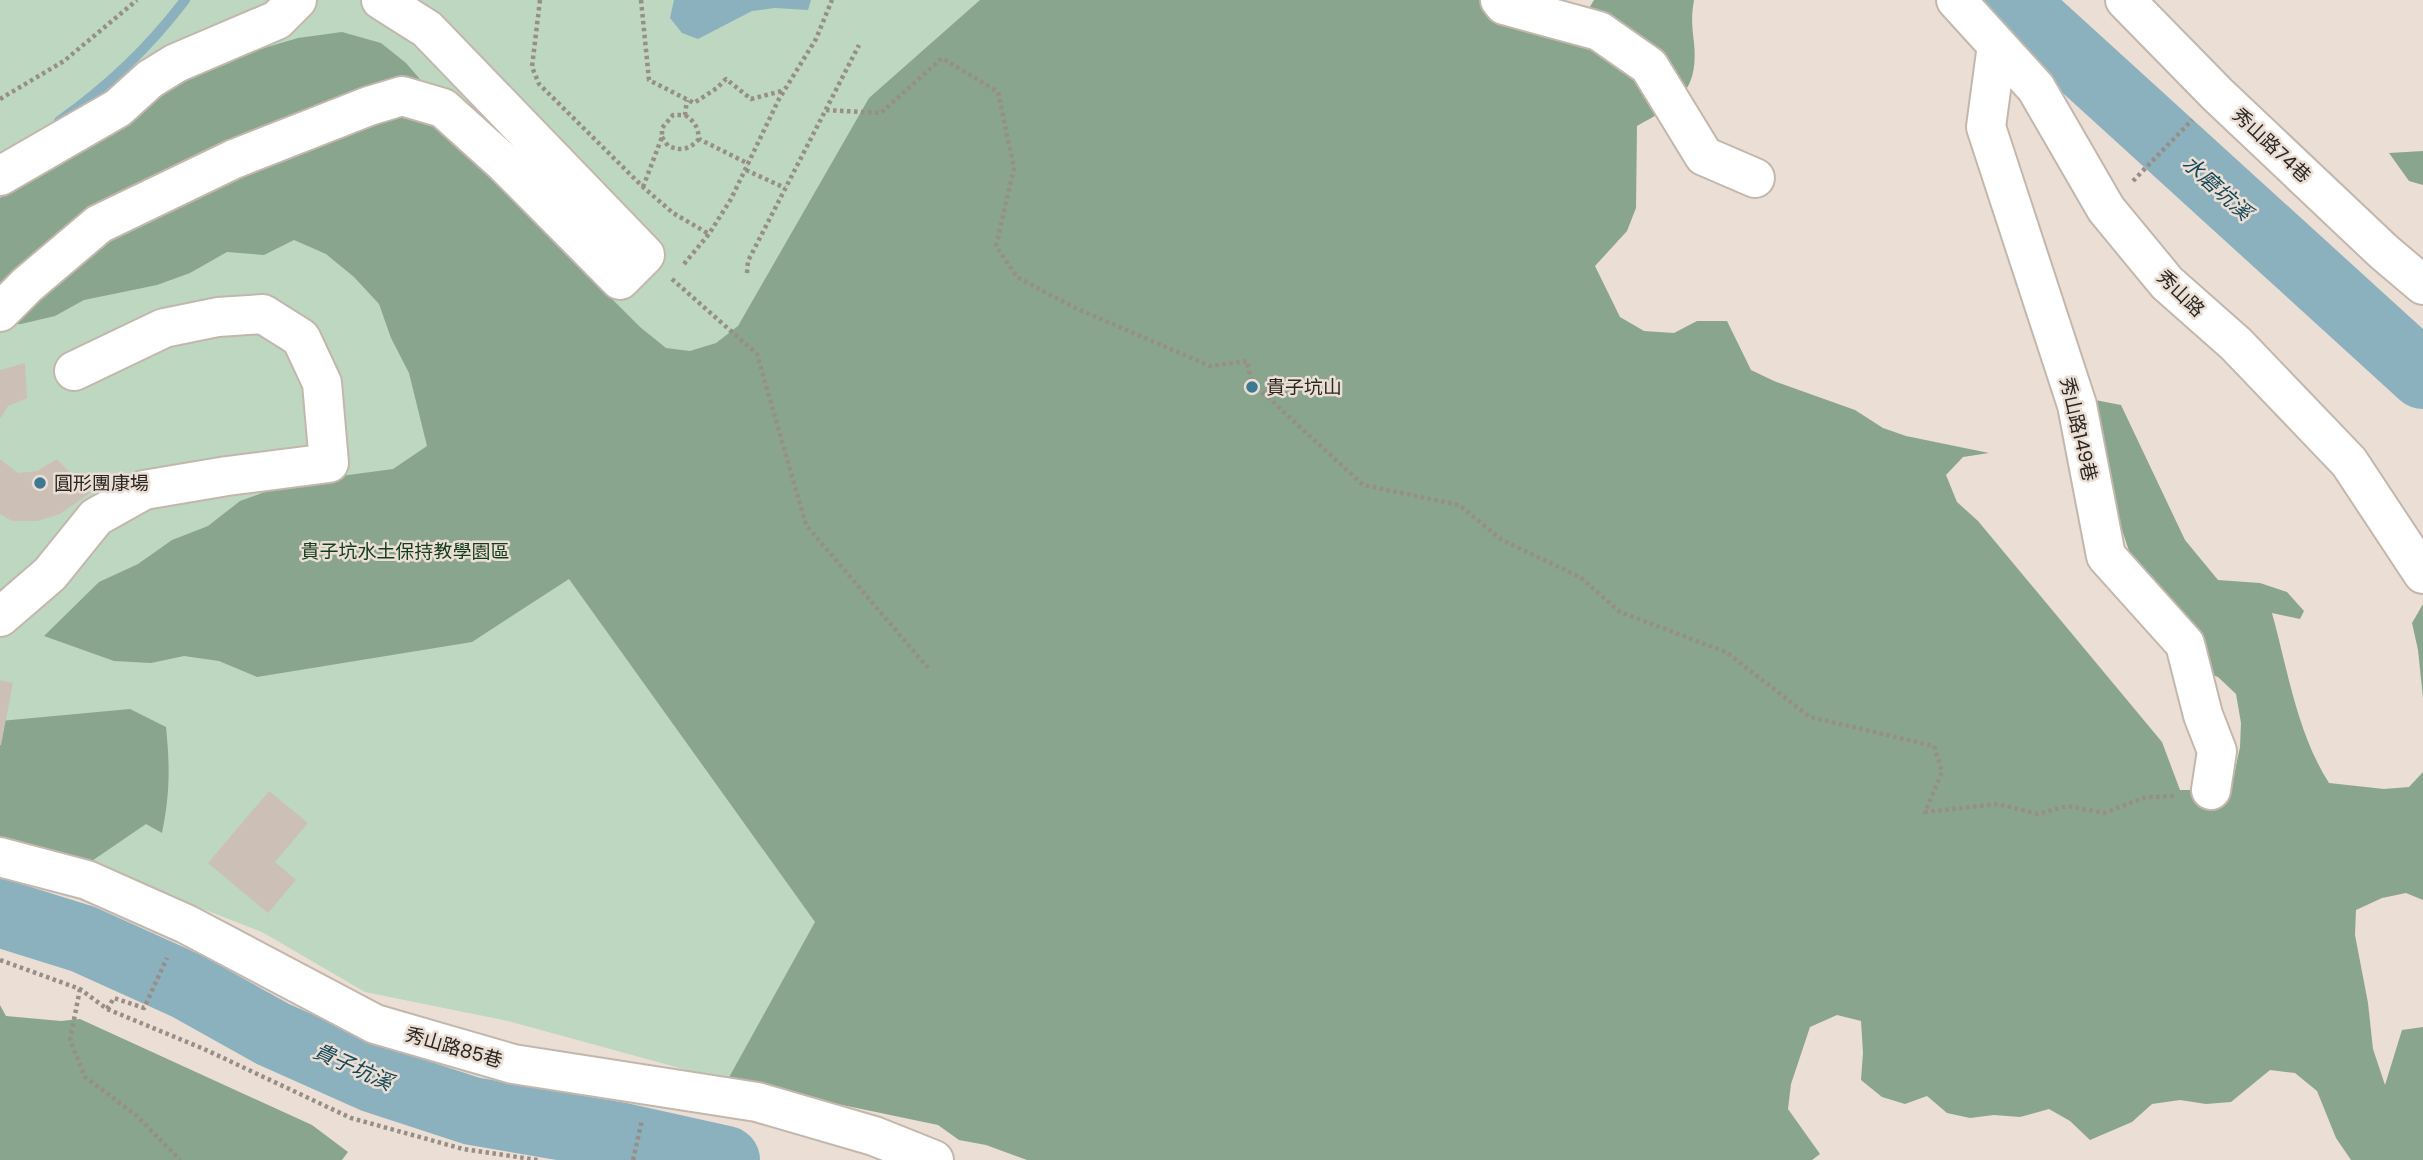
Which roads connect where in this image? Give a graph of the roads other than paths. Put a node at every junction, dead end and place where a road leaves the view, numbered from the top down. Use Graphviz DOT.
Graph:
graph roads {
  1 [pos="297,0"];
  2 [pos="381,0"];
  3 [pos="1500,0"];
  4 [pos="1956,0"];
  5 [pos="2125,0"];
  6 [pos="1997,45"];
  7 [pos="0,176"];
  8 [pos="1755,178"];
  9 [pos="2423,285"];
  10 [pos="0,312"];
  11 [pos="74,372"];
  12 [pos="2423,574"];
  13 [pos="0,617"];
  14 [pos="2211,790"];
  15 [pos="0,857"];
  16 [pos="934,1160"];
  1 -- 7 [label="street"];
  2 -- 10 [label="street"];
  3 -- 8 [label="street"];
  4 -- 6 [label="street, 秀山路"];
  5 -- 9 [label="street, 秀山路74巷"];
  6 -- 12 [label="street, 秀山路"];
  6 -- 14 [label="street, 秀山路149巷"];
  11 -- 13 [label="street"];
  15 -- 16 [label="street, 秀山路85巷"];
}
